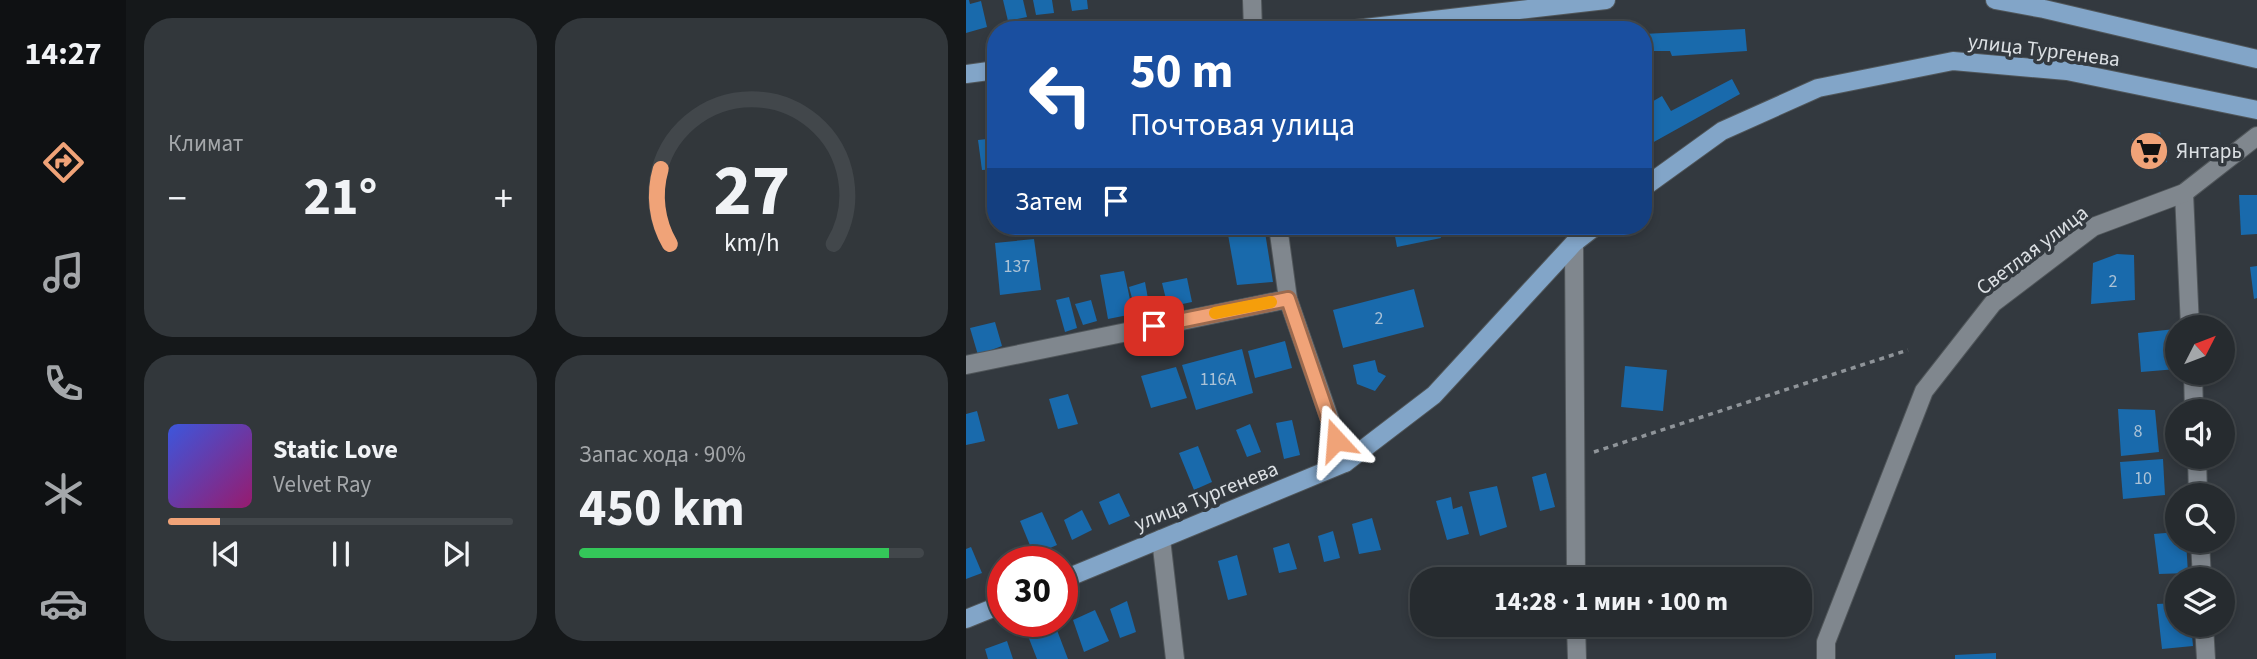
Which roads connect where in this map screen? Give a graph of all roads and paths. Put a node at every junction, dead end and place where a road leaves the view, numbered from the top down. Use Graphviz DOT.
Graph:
graph roads {
  1 [pos="1252,0"];
  2 [pos="1606,0"];
  3 [pos="1995,0"];
  4 [pos="1253,21"];
  5 [pos="1425,21"];
  6 [pos="2257,59"];
  7 [pos="987,71"];
  8 [pos="966,74"];
  9 [pos="2257,110"];
  10 [pos="2257,136"];
  11 [pos="1652,182"];
  12 [pos="2184,192"];
  13 [pos="1279,235"];
  14 [pos="1584,235"];
  15 [pos="1574,243"];
  16 [pos="1288,299"];
  17 [pos="2189,315"];
  18 [pos="1908,350"];
  19 [pos="966,365"];
  20 [pos="1594,452"];
  21 [pos="1345,463"];
  22 [pos="1161,539"];
  23 [pos="1576,567"];
  24 [pos="1078,573"];
  25 [pos="987,610"];
  26 [pos="966,619"];
  27 [pos="1577,637"];
  28 [pos="2205,637"];
  29 [pos="1175,659"];
  30 [pos="1577,659"];
  31 [pos="1826,659"];
  32 [pos="2206,659"];
  1 -- 4 [label="street"];
  2 -- 5 [label="main road"];
  3 -- 6 [label="main road"];
  7 -- 8 [label="main road"];
  9 -- 11 [label="main road, улица Тургенева"];
  10 -- 12 [label="street, Светлая улица"];
  12 -- 17 [label="street"];
  12 -- 31 [label="street, Светлая улица"];
  13 -- 16 [label="street"];
  14 -- 15 [label="main road, улица Тургенева"];
  15 -- 21 [label="main road, улица Тургенева"];
  15 -- 23 [label="street"];
  16 -- 19 [label="street"];
  16 -- 21 [label="street"];
  18 -- 20 [label="path"];
  21 -- 22 [label="main road, улица Тургенева"];
  22 -- 24 [label="main road, улица Тургенева"];
  22 -- 29 [label="street"];
  25 -- 26 [label="main road"];
  27 -- 30 [label="street"];
  28 -- 32 [label="street"];
}
